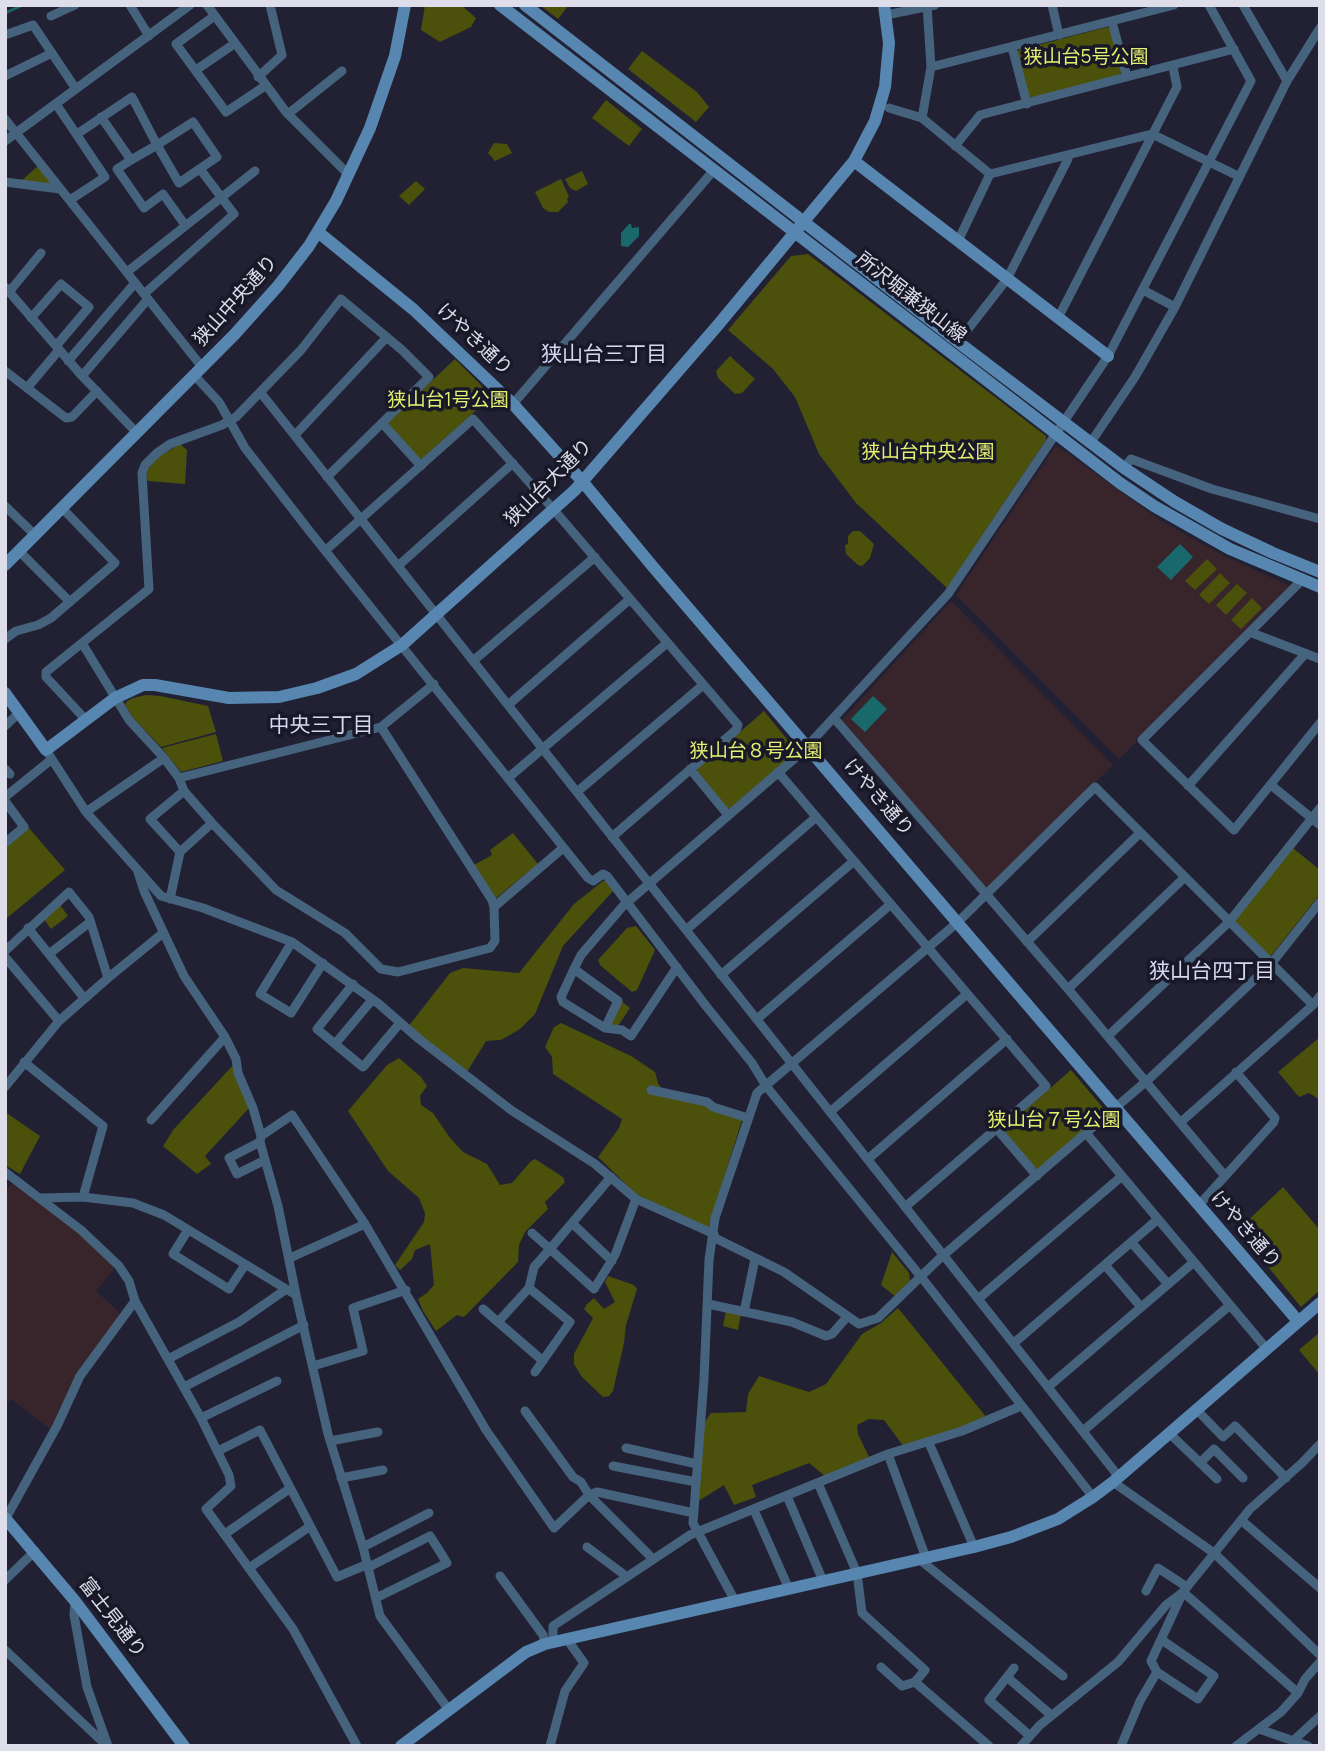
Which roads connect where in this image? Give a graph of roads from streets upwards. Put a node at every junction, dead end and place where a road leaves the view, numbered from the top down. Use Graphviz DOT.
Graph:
graph roads {
  1 [pos="75,5"];
  2 [pos="130,5"];
  3 [pos="190,5"];
  4 [pos="206,5"];
  5 [pos="270,5"];
  6 [pos="405,5"];
  7 [pos="500,5"];
  8 [pos="525,5"];
  9 [pos="1052,5"];
  10 [pos="1174,5"];
  11 [pos="1209,5"];
  12 [pos="1243,5"];
  13 [pos="930,6"];
  14 [pos="885,10"];
  15 [pos="51,16"];
  16 [pos="213,17"];
  17 [pos="1112,22"];
  18 [pos="1320,28"];
  19 [pos="5,35"];
  20 [pos="1059,35"];
  21 [pos="149,36"];
  22 [pos="234,44"];
  23 [pos="1012,47"];
  24 [pos="1234,49"];
  25 [pos="51,53"];
  26 [pos="1173,66"];
  27 [pos="931,67"];
  28 [pos="196,70"];
  29 [pos="342,71"];
  30 [pos="5,76"];
  31 [pos="258,77"];
  32 [pos="1127,77"];
  33 [pos="1287,81"];
  34 [pos="265,86"];
  35 [pos="76,89"];
  36 [pos="56,104"];
  37 [pos="1027,104"];
  38 [pos="889,108"];
  39 [pos="288,114"];
  40 [pos="101,117"];
  41 [pos="922,118"];
  42 [pos="5,120"];
  43 [pos="17,133"];
  44 [pos="77,134"];
  45 [pos="1152,134"];
  46 [pos="5,141"];
  47 [pos="157,145"];
  48 [pos="955,146"];
  49 [pos="1068,155"];
  50 [pos="131,160"];
  51 [pos="854,161"];
  52 [pos="1209,162"];
  53 [pos="117,169"];
  54 [pos="200,169"];
  55 [pos="714,170"];
  56 [pos="255,172"];
  57 [pos="348,174"];
  58 [pos="990,174"];
  59 [pos="1238,176"];
  60 [pos="105,177"];
  61 [pos="5,182"];
  62 [pos="60,189"];
  63 [pos="221,197"];
  64 [pos="70,200"];
  65 [pos="805,221"];
  66 [pos="185,225"];
  67 [pos="318,232"];
  68 [pos="796,232"];
  69 [pos="958,241"];
  70 [pos="41,253"];
  71 [pos="127,272"];
  72 [pos="1007,279"];
  73 [pos="135,283"];
  74 [pos="7,289"];
  75 [pos="1143,290"];
  76 [pos="146,297"];
  77 [pos="1175,307"];
  78 [pos="31,318"];
  79 [pos="1058,318"];
  80 [pos="387,337"];
  81 [pos="958,342"];
  82 [pos="57,348"];
  83 [pos="1108,356"];
  84 [pos="68,360"];
  85 [pos="5,371"];
  86 [pos="198,371"];
  87 [pos="82,376"];
  88 [pos="27,388"];
  89 [pos="97,391"];
  90 [pos="261,393"];
  91 [pos="513,404"];
  92 [pos="230,421"];
  93 [pos="1063,421"];
  94 [pos="382,423"];
  95 [pos="137,433"];
  96 [pos="1056,433"];
  97 [pos="295,435"];
  98 [pos="1091,442"];
  99 [pos="513,463"];
  100 [pos="421,466"];
  101 [pos="1124,468"];
  102 [pos="327,477"];
  103 [pos="582,481"];
  104 [pos="5,506"];
  105 [pos="62,508"];
  106 [pos="554,510"];
  107 [pos="361,519"];
  108 [pos="1320,519"];
  109 [pos="35,536"];
  110 [pos="326,550"];
  111 [pos="19,551"];
  112 [pos="595,557"];
  113 [pos="5,565"];
  114 [pos="398,566"];
  115 [pos="1320,572"];
  116 [pos="1302,580"];
  117 [pos="1320,587"];
  118 [pos="630,599"];
  119 [pos="70,602"];
  120 [pos="436,615"];
  121 [pos="1252,633"];
  122 [pos="5,639"];
  123 [pos="82,643"];
  124 [pos="667,643"];
  125 [pos="402,645"];
  126 [pos="1305,653"];
  127 [pos="1320,659"];
  128 [pos="473,661"];
  129 [pos="433,684"];
  130 [pos="703,685"];
  131 [pos="5,693"];
  132 [pos="115,698"];
  133 [pos="508,705"];
  134 [pos="19,713"];
  135 [pos="834,718"];
  136 [pos="86,720"];
  137 [pos="1320,723"];
  138 [pos="5,726"];
  139 [pos="381,726"];
  140 [pos="808,746"];
  141 [pos="542,749"];
  142 [pos="49,755"];
  143 [pos="164,758"];
  144 [pos="690,769"];
  145 [pos="778,772"];
  146 [pos="179,778"];
  147 [pos="508,778"];
  148 [pos="1271,785"];
  149 [pos="1188,786"];
  150 [pos="184,791"];
  151 [pos="577,792"];
  152 [pos="5,799"];
  153 [pos="1320,808"];
  154 [pos="86,812"];
  155 [pos="728,815"];
  156 [pos="816,818"];
  157 [pos="1311,818"];
  158 [pos="212,823"];
  159 [pos="1320,825"];
  160 [pos="1140,832"];
  161 [pos="612,837"];
  162 [pos="5,843"];
  163 [pos="563,848"];
  164 [pos="180,852"];
  165 [pos="854,861"];
  166 [pos="138,872"];
  167 [pos="1185,877"];
  168 [pos="649,883"];
  169 [pos="986,894"];
  170 [pos="170,899"];
  171 [pos="627,902"];
  172 [pos="1320,902"];
  173 [pos="891,904"];
  174 [pos="494,907"];
  175 [pos="90,922"];
  176 [pos="958,922"];
  177 [pos="1229,922"];
  178 [pos="28,928"];
  179 [pos="686,930"];
  180 [pos="163,933"];
  181 [pos="292,942"];
  182 [pos="1027,942"];
  183 [pos="928,948"];
  184 [pos="5,951"];
  185 [pos="49,954"];
  186 [pos="5,957"];
  187 [pos="323,963"];
  188 [pos="1271,964"];
  189 [pos="677,967"];
  190 [pos="574,969"];
  191 [pos="721,975"];
  192 [pos="108,978"];
  193 [pos="353,984"];
  194 [pos="1068,989"];
  195 [pos="967,994"];
  196 [pos="1320,996"];
  197 [pos="84,998"];
  198 [pos="372,1000"];
  199 [pos="1313,1005"];
  200 [pos="757,1019"];
  201 [pos="59,1021"];
  202 [pos="400,1023"];
  203 [pos="605,1028"];
  204 [pos="1108,1036"];
  205 [pos="225,1037"];
  206 [pos="1007,1039"];
  207 [pos="335,1044"];
  208 [pos="24,1062"];
  209 [pos="792,1064"];
  210 [pos="1236,1072"];
  211 [pos="1146,1081"];
  212 [pos="766,1086"];
  213 [pos="5,1087"];
  214 [pos="651,1090"];
  215 [pos="1116,1107"];
  216 [pos="830,1112"];
  217 [pos="748,1118"];
  218 [pos="151,1120"];
  219 [pos="1181,1122"];
  220 [pos="997,1129"];
  221 [pos="1086,1133"];
  222 [pos="260,1139"];
  223 [pos="868,1159"];
  224 [pos="265,1160"];
  225 [pos="5,1172"];
  226 [pos="1037,1176"];
  227 [pos="1122,1176"];
  228 [pos="1225,1176"];
  229 [pos="611,1177"];
  230 [pos="83,1197"];
  231 [pos="40,1198"];
  232 [pos="636,1199"];
  233 [pos="1198,1206"];
  234 [pos="905,1207"];
  235 [pos="1158,1219"];
  236 [pos="365,1224"];
  237 [pos="573,1224"];
  238 [pos="188,1230"];
  239 [pos="531,1233"];
  240 [pos="713,1235"];
  241 [pos="1131,1242"];
  242 [pos="550,1249"];
  243 [pos="944,1255"];
  244 [pos="290,1258"];
  245 [pos="755,1259"];
  246 [pos="612,1261"];
  247 [pos="1194,1262"];
  248 [pos="245,1265"];
  249 [pos="1105,1265"];
  250 [pos="920,1276"];
  251 [pos="1168,1284"];
  252 [pos="528,1288"];
  253 [pos="285,1290"];
  254 [pos="406,1290"];
  255 [pos="296,1295"];
  256 [pos="978,1299"];
  257 [pos="135,1301"];
  258 [pos="1320,1303"];
  259 [pos="708,1304"];
  260 [pos="1230,1305"];
  261 [pos="1141,1307"];
  262 [pos="483,1309"];
  263 [pos="744,1312"];
  264 [pos="847,1317"];
  265 [pos="1298,1321"];
  266 [pos="498,1322"];
  267 [pos="304,1325"];
  268 [pos="1013,1343"];
  269 [pos="1266,1348"];
  270 [pos="168,1359"];
  271 [pos="543,1361"];
  272 [pos="313,1366"];
  273 [pos="535,1372"];
  274 [pos="277,1381"];
  275 [pos="184,1387"];
  276 [pos="1048,1387"];
  277 [pos="1021,1406"];
  278 [pos="1196,1409"];
  279 [pos="525,1411"];
  280 [pos="201,1418"];
  281 [pos="1083,1431"];
  282 [pos="378,1432"];
  283 [pos="1169,1433"];
  284 [pos="330,1441"];
  285 [pos="929,1443"];
  286 [pos="1320,1444"];
  287 [pos="625,1448"];
  288 [pos="218,1451"];
  289 [pos="888,1454"];
  290 [pos="1200,1463"];
  291 [pos="697,1464"];
  292 [pos="613,1466"];
  293 [pos="383,1470"];
  294 [pos="341,1478"];
  295 [pos="1243,1478"];
  296 [pos="1286,1478"];
  297 [pos="1116,1479"];
  298 [pos="1217,1479"];
  299 [pos="696,1482"];
  300 [pos="818,1483"];
  301 [pos="289,1489"];
  302 [pos="589,1495"];
  303 [pos="787,1496"];
  304 [pos="1093,1497"];
  305 [pos="754,1510"];
  306 [pos="429,1513"];
  307 [pos="694,1513"];
  308 [pos="6,1518"];
  309 [pos="1241,1520"];
  310 [pos="309,1527"];
  311 [pos="698,1532"];
  312 [pos="225,1534"];
  313 [pos="363,1547"];
  314 [pos="587,1547"];
  315 [pos="974,1547"];
  316 [pos="35,1552"];
  317 [pos="1214,1553"];
  318 [pos="652,1558"];
  319 [pos="922,1558"];
  320 [pos="368,1565"];
  321 [pos="249,1568"];
  322 [pos="857,1573"];
  323 [pos="500,1576"];
  324 [pos="626,1576"];
  325 [pos="5,1580"];
  326 [pos="823,1581"];
  327 [pos="1320,1588"];
  328 [pos="789,1589"];
  329 [pos="1185,1590"];
  330 [pos="1146,1591"];
  331 [pos="376,1598"];
  332 [pos="75,1601"];
  333 [pos="735,1601"];
  334 [pos="566,1638"];
  335 [pos="1161,1640"];
  336 [pos="549,1643"];
  337 [pos="5,1650"];
  338 [pos="1320,1655"];
  339 [pos="1320,1662"];
  340 [pos="881,1667"];
  341 [pos="1014,1668"];
  342 [pos="1157,1672"];
  343 [pos="1063,1675"];
  344 [pos="1007,1678"];
  345 [pos="915,1682"];
  346 [pos="1298,1693"];
  347 [pos="449,1710"];
  348 [pos="1051,1715"];
  349 [pos="1320,1716"];
  350 [pos="1259,1729"];
  351 [pos="1030,1736"];
  352 [pos="1293,1741"];
  353 [pos="107,1746"];
  354 [pos="184,1746"];
  355 [pos="357,1746"];
  356 [pos="401,1746"];
  357 [pos="550,1746"];
  358 [pos="989,1746"];
  359 [pos="1021,1746"];
  360 [pos="1121,1746"];
  361 [pos="1236,1746"];
  362 [pos="1308,1746"];
  1 -- 15 [label="street"];
  2 -- 21 [label="street"];
  3 -- 21 [label="street"];
  4 -- 16 [label="street"];
  5 -- 31 [label="street"];
  6 -- 57 [label="street, 狭山中央通り"];
  7 -- 55 [label="street, 所沢堀兼狭山線"];
  8 -- 65 [label="street, 所沢堀兼狭山線"];
  9 -- 20 [label="street"];
  10 -- 17 [label="street"];
  11 -- 24 [label="street"];
  12 -- 33 [label="street"];
  13 -- 14 [label="street"];
  13 -- 27 [label="street"];
  14 -- 51 [label="street, 狭山台大通り"];
  16 -- 22 [label="street"];
  16 -- 28 [label="street"];
  17 -- 20 [label="street"];
  17 -- 32 [label="street"];
  18 -- 33 [label="street"];
  19 -- 25 [label="street"];
  20 -- 23 [label="street"];
  21 -- 35 [label="street"];
  22 -- 28 [label="street"];
  22 -- 31 [label="street"];
  23 -- 27 [label="street"];
  23 -- 37 [label="street"];
  24 -- 26 [label="street"];
  24 -- 52 [label="street"];
  25 -- 30 [label="street"];
  25 -- 35 [label="street"];
  26 -- 32 [label="street"];
  26 -- 45 [label="street"];
  27 -- 41 [label="street"];
  28 -- 34 [label="street"];
  29 -- 39 [label="street"];
  31 -- 34 [label="street"];
  32 -- 37 [label="street"];
  33 -- 59 [label="street"];
  34 -- 39 [label="street"];
  35 -- 36 [label="street"];
  36 -- 43 [label="street"];
  36 -- 44 [label="street"];
  37 -- 48 [label="street"];
  38 -- 41 [label="street"];
  39 -- 57 [label="street"];
  40 -- 44 [label="street"];
  40 -- 47 [label="street"];
  40 -- 50 [label="street"];
  41 -- 48 [label="street"];
  42 -- 43 [label="street"];
  43 -- 46 [label="street"];
  43 -- 62 [label="street"];
  44 -- 60 [label="street"];
  45 -- 49 [label="street"];
  45 -- 52 [label="street"];
  45 -- 79 [label="street"];
  47 -- 50 [label="street"];
  47 -- 54 [label="street"];
  47 -- 54 [label="street"];
  48 -- 58 [label="street"];
  49 -- 58 [label="street"];
  49 -- 72 [label="street"];
  50 -- 53 [label="street"];
  51 -- 65 [label="street, 狭山台大通り"];
  51 -- 69 [label="street"];
  52 -- 59 [label="street"];
  52 -- 75 [label="street"];
  53 -- 60 [label="street"];
  53 -- 66 [label="street"];
  54 -- 63 [label="street"];
  55 -- 68 [label="street, 所沢堀兼狭山線"];
  55 -- 91 [label="street"];
  56 -- 63 [label="street"];
  57 -- 67 [label="street, 狭山中央通り"];
  58 -- 69 [label="street"];
  59 -- 77 [label="street"];
  60 -- 64 [label="street"];
  61 -- 62 [label="street"];
  62 -- 64 [label="street"];
  63 -- 66 [label="street"];
  63 -- 76 [label="street"];
  64 -- 71 [label="street"];
  65 -- 68 [label="street, 狭山台大通り"];
  65 -- 81 [label="street, 所沢堀兼狭山線"];
  66 -- 71 [label="street"];
  67 -- 86 [label="street, 狭山中央通り"];
  67 -- 91 [label="street, けやき通り"];
  68 -- 96 [label="street, 所沢堀兼狭山線"];
  68 -- 103 [label="street, 狭山台大通り"];
  69 -- 72 [label="street"];
  70 -- 74 [label="street"];
  71 -- 73 [label="street"];
  72 -- 79 [label="street"];
  72 -- 81 [label="street"];
  73 -- 76 [label="street"];
  73 -- 84 [label="street"];
  74 -- 78 [label="street"];
  75 -- 77 [label="street"];
  75 -- 83 [label="street"];
  76 -- 86 [label="street"];
  76 -- 87 [label="street"];
  77 -- 98 [label="street"];
  78 -- 82 [label="street"];
  78 -- 82 [label="street"];
  79 -- 83 [label="street"];
  80 -- 90 [label="street"];
  80 -- 94 [label="street"];
  80 -- 97 [label="street"];
  81 -- 93 [label="street, 所沢堀兼狭山線"];
  82 -- 84 [label="street"];
  82 -- 88 [label="street"];
  83 -- 93 [label="street"];
  84 -- 87 [label="street"];
  85 -- 88 [label="street"];
  86 -- 92 [label="street"];
  86 -- 95 [label="street, 狭山中央通り"];
  87 -- 89 [label="street"];
  88 -- 89 [label="street"];
  89 -- 95 [label="street"];
  90 -- 92 [label="street"];
  90 -- 97 [label="street"];
  91 -- 103 [label="street, けやき通り"];
  92 -- 110 [label="street"];
  92 -- 123 [label="street"];
  93 -- 96 [label="street"];
  93 -- 98 [label="street, 所沢堀兼狭山線"];
  94 -- 100 [label="street"];
  94 -- 102 [label="street"];
  95 -- 105 [label="street, 狭山中央通り"];
  96 -- 116 [label="street, 所沢堀兼狭山線"];
  96 -- 135 [label="street"];
  97 -- 102 [label="street"];
  98 -- 101 [label="street, 所沢堀兼狭山線"];
  99 -- 100 [label="street"];
  99 -- 106 [label="street"];
  99 -- 114 [label="street"];
  100 -- 107 [label="street"];
  101 -- 108 [label="street"];
  101 -- 115 [label="street, 所沢堀兼狭山線"];
  102 -- 107 [label="street"];
  103 -- 106 [label="street, 狭山台大通り"];
  103 -- 140 [label="street, けやき通り"];
  104 -- 109 [label="street"];
  105 -- 109 [label="street, 狭山中央通り"];
  105 -- 119 [label="street"];
  106 -- 112 [label="street"];
  106 -- 120 [label="street, 狭山台大通り"];
  107 -- 110 [label="street"];
  107 -- 114 [label="street"];
  109 -- 111 [label="street, 狭山中央通り"];
  110 -- 125 [label="street"];
  111 -- 113 [label="street, 狭山中央通り"];
  111 -- 119 [label="street"];
  112 -- 118 [label="street"];
  112 -- 128 [label="street"];
  114 -- 120 [label="street"];
  116 -- 117 [label="street, 所沢堀兼狭山線"];
  116 -- 121 [label="street"];
  118 -- 124 [label="street"];
  118 -- 133 [label="street"];
  119 -- 122 [label="street"];
  120 -- 125 [label="street, 狭山台大通り"];
  120 -- 128 [label="street"];
  121 -- 126 [label="street"];
  121 -- 149 [label="street"];
  123 -- 132 [label="street"];
  123 -- 136 [label="street"];
  124 -- 130 [label="street"];
  124 -- 141 [label="street"];
  125 -- 129 [label="street"];
  125 -- 132 [label="street, 狭山台大通り"];
  126 -- 127 [label="street"];
  126 -- 149 [label="street"];
  128 -- 133 [label="street"];
  129 -- 139 [label="street"];
  129 -- 147 [label="street"];
  130 -- 144 [label="street"];
  130 -- 151 [label="street"];
  131 -- 134 [label="street"];
  132 -- 136 [label="street, 狭山台大通り"];
  132 -- 143 [label="street"];
  133 -- 141 [label="street"];
  134 -- 138 [label="street"];
  134 -- 142 [label="street"];
  135 -- 140 [label="street"];
  135 -- 169 [label="street"];
  136 -- 142 [label="street, 狭山台大通り"];
  137 -- 148 [label="street"];
  139 -- 146 [label="street"];
  139 -- 174 [label="street"];
  140 -- 145 [label="street"];
  140 -- 176 [label="street, けやき通り"];
  141 -- 147 [label="street"];
  141 -- 151 [label="street"];
  142 -- 152 [label="street"];
  142 -- 154 [label="street"];
  143 -- 146 [label="street"];
  143 -- 154 [label="street"];
  144 -- 155 [label="street"];
  144 -- 161 [label="street"];
  145 -- 155 [label="street"];
  145 -- 156 [label="street"];
  146 -- 150 [label="street"];
  147 -- 163 [label="street"];
  148 -- 149 [label="street"];
  148 -- 157 [label="street"];
  150 -- 158 [label="street"];
  150 -- 164 [label="street"];
  151 -- 161 [label="street"];
  152 -- 162 [label="street"];
  153 -- 157 [label="street"];
  154 -- 166 [label="street"];
  155 -- 168 [label="street"];
  156 -- 165 [label="street"];
  156 -- 179 [label="street"];
  157 -- 159 [label="street"];
  157 -- 177 [label="street"];
  158 -- 164 [label="street"];
  158 -- 174 [label="street"];
  160 -- 167 [label="street"];
  160 -- 169 [label="street"];
  160 -- 182 [label="street"];
  161 -- 168 [label="street"];
  163 -- 171 [label="street"];
  163 -- 174 [label="street"];
  164 -- 170 [label="street"];
  165 -- 173 [label="street"];
  165 -- 191 [label="street"];
  166 -- 170 [label="street"];
  166 -- 180 [label="street"];
  167 -- 177 [label="street"];
  167 -- 194 [label="street"];
  168 -- 171 [label="street"];
  168 -- 179 [label="street"];
  169 -- 176 [label="street"];
  169 -- 182 [label="street"];
  170 -- 181 [label="street"];
  171 -- 189 [label="street"];
  171 -- 190 [label="street"];
  172 -- 188 [label="street"];
  173 -- 183 [label="street"];
  173 -- 200 [label="street"];
  175 -- 178 [label="street"];
  175 -- 185 [label="street"];
  175 -- 192 [label="street"];
  176 -- 183 [label="street"];
  176 -- 215 [label="street, けやき通り"];
  177 -- 188 [label="street"];
  177 -- 204 [label="street"];
  178 -- 184 [label="street"];
  178 -- 185 [label="street"];
  179 -- 191 [label="street"];
  180 -- 192 [label="street"];
  180 -- 205 [label="street"];
  181 -- 187 [label="street"];
  181 -- 187 [label="street"];
  182 -- 194 [label="street"];
  183 -- 195 [label="street"];
  183 -- 209 [label="street"];
  185 -- 197 [label="street"];
  186 -- 201 [label="street"];
  187 -- 193 [label="street"];
  188 -- 199 [label="street"];
  188 -- 211 [label="street"];
  189 -- 203 [label="street"];
  189 -- 212 [label="street"];
  190 -- 203 [label="street"];
  190 -- 203 [label="street"];
  191 -- 200 [label="street"];
  192 -- 197 [label="street"];
  193 -- 198 [label="street"];
  193 -- 207 [label="street"];
  194 -- 204 [label="street"];
  195 -- 206 [label="street"];
  195 -- 216 [label="street"];
  196 -- 199 [label="street"];
  197 -- 201 [label="street"];
  198 -- 202 [label="street"];
  198 -- 207 [label="street"];
  199 -- 210 [label="street"];
  200 -- 209 [label="street"];
  201 -- 208 [label="street"];
  202 -- 207 [label="street"];
  202 -- 229 [label="street"];
  204 -- 211 [label="street"];
  205 -- 218 [label="street"];
  205 -- 222 [label="street"];
  206 -- 220 [label="street"];
  206 -- 223 [label="street"];
  208 -- 213 [label="street"];
  208 -- 230 [label="street"];
  209 -- 212 [label="street"];
  209 -- 216 [label="street"];
  210 -- 219 [label="street"];
  210 -- 228 [label="street"];
  211 -- 215 [label="street"];
  211 -- 219 [label="street"];
  212 -- 217 [label="street"];
  212 -- 250 [label="street"];
  214 -- 217 [label="street"];
  215 -- 221 [label="street"];
  215 -- 233 [label="street, けやき通り"];
  216 -- 223 [label="street"];
  217 -- 240 [label="street"];
  219 -- 228 [label="street"];
  220 -- 226 [label="street"];
  220 -- 234 [label="street"];
  221 -- 226 [label="street"];
  221 -- 227 [label="street"];
  222 -- 224 [label="street"];
  222 -- 224 [label="street"];
  222 -- 236 [label="street"];
  223 -- 234 [label="street"];
  224 -- 244 [label="street"];
  225 -- 231 [label="street"];
  226 -- 243 [label="street"];
  227 -- 235 [label="street"];
  227 -- 256 [label="street"];
  228 -- 233 [label="street"];
  229 -- 232 [label="street"];
  229 -- 237 [label="street"];
  230 -- 231 [label="street"];
  230 -- 238 [label="street"];
  231 -- 257 [label="street"];
  232 -- 240 [label="street"];
  232 -- 246 [label="street"];
  233 -- 265 [label="street, けやき通り"];
  234 -- 243 [label="street"];
  235 -- 241 [label="street"];
  235 -- 247 [label="street"];
  236 -- 244 [label="street"];
  236 -- 254 [label="street"];
  237 -- 242 [label="street"];
  237 -- 246 [label="street"];
  238 -- 248 [label="street"];
  238 -- 248 [label="street"];
  239 -- 242 [label="street"];
  240 -- 245 [label="street"];
  240 -- 259 [label="street"];
  241 -- 249 [label="street"];
  241 -- 251 [label="street"];
  242 -- 246 [label="street"];
  242 -- 252 [label="street"];
  243 -- 250 [label="street"];
  243 -- 256 [label="street"];
  244 -- 255 [label="street"];
  245 -- 263 [label="street"];
  245 -- 264 [label="street"];
  247 -- 251 [label="street"];
  247 -- 260 [label="street"];
  248 -- 253 [label="street"];
  249 -- 261 [label="street"];
  249 -- 268 [label="street"];
  250 -- 264 [label="street"];
  250 -- 277 [label="street"];
  251 -- 261 [label="street"];
  252 -- 266 [label="street"];
  252 -- 271 [label="street"];
  253 -- 255 [label="street"];
  253 -- 270 [label="street"];
  254 -- 272 [label="street"];
  254 -- 302 [label="street"];
  255 -- 267 [label="street"];
  256 -- 268 [label="street"];
  257 -- 270 [label="street"];
  257 -- 308 [label="street"];
  258 -- 265 [label="street"];
  259 -- 263 [label="street"];
  259 -- 291 [label="street"];
  260 -- 269 [label="street"];
  260 -- 281 [label="street"];
  261 -- 276 [label="street"];
  262 -- 266 [label="street"];
  263 -- 264 [label="street"];
  265 -- 269 [label="street"];
  266 -- 271 [label="street"];
  267 -- 272 [label="street"];
  267 -- 275 [label="street"];
  268 -- 276 [label="street"];
  269 -- 278 [label="street"];
  270 -- 275 [label="street"];
  271 -- 273 [label="street"];
  272 -- 284 [label="street"];
  274 -- 280 [label="street"];
  275 -- 280 [label="street"];
  276 -- 281 [label="street"];
  277 -- 285 [label="street"];
  277 -- 304 [label="street"];
  278 -- 283 [label="street"];
  278 -- 296 [label="street"];
  279 -- 302 [label="street"];
  280 -- 288 [label="street"];
  281 -- 297 [label="street"];
  282 -- 284 [label="street"];
  283 -- 290 [label="street"];
  283 -- 297 [label="street"];
  284 -- 294 [label="street"];
  285 -- 289 [label="street"];
  285 -- 315 [label="street"];
  286 -- 296 [label="street"];
  287 -- 291 [label="street"];
  288 -- 301 [label="street"];
  288 -- 312 [label="street"];
  289 -- 300 [label="street"];
  289 -- 319 [label="street"];
  290 -- 295 [label="street"];
  290 -- 298 [label="street"];
  291 -- 299 [label="street"];
  292 -- 299 [label="street"];
  293 -- 294 [label="street"];
  294 -- 313 [label="street"];
  296 -- 309 [label="street"];
  297 -- 304 [label="street"];
  297 -- 317 [label="street"];
  299 -- 307 [label="street"];
  300 -- 303 [label="street"];
  300 -- 322 [label="street"];
  301 -- 310 [label="street"];
  301 -- 312 [label="street"];
  302 -- 307 [label="street"];
  302 -- 318 [label="street"];
  303 -- 305 [label="street"];
  303 -- 326 [label="street"];
  304 -- 315 [label="street"];
  305 -- 311 [label="street"];
  305 -- 328 [label="street"];
  306 -- 313 [label="street"];
  307 -- 311 [label="street"];
  308 -- 316 [label="street, 富士見通り"];
  309 -- 317 [label="street"];
  309 -- 327 [label="street"];
  310 -- 320 [label="street"];
  310 -- 321 [label="street"];
  311 -- 318 [label="street"];
  311 -- 333 [label="street"];
  312 -- 321 [label="street"];
  313 -- 320 [label="street"];
  314 -- 324 [label="street"];
  315 -- 319 [label="street"];
  316 -- 325 [label="street"];
  316 -- 332 [label="street, 富士見通り"];
  317 -- 329 [label="street"];
  317 -- 338 [label="street"];
  318 -- 324 [label="street"];
  319 -- 322 [label="street"];
  319 -- 343 [label="street"];
  320 -- 331 [label="street"];
  320 -- 331 [label="street"];
  321 -- 355 [label="street"];
  322 -- 326 [label="street"];
  322 -- 345 [label="street"];
  323 -- 336 [label="street"];
  324 -- 336 [label="street"];
  326 -- 328 [label="street"];
  328 -- 333 [label="street"];
  329 -- 330 [label="street"];
  329 -- 335 [label="street"];
  329 -- 346 [label="street"];
  329 -- 348 [label="street"];
  331 -- 347 [label="street"];
  332 -- 353 [label="street"];
  332 -- 354 [label="street, 富士見通り"];
  333 -- 334 [label="street"];
  334 -- 336 [label="street"];
  334 -- 357 [label="street"];
  335 -- 342 [label="street"];
  335 -- 342 [label="street"];
  336 -- 347 [label="street"];
  337 -- 353 [label="street"];
  339 -- 346 [label="street"];
  340 -- 345 [label="street"];
  341 -- 344 [label="street"];
  342 -- 360 [label="street"];
  344 -- 348 [label="street"];
  344 -- 351 [label="street"];
  345 -- 358 [label="street"];
  346 -- 350 [label="street"];
  347 -- 356 [label="street"];
  348 -- 351 [label="street"];
  349 -- 352 [label="street"];
  350 -- 352 [label="street"];
  350 -- 361 [label="street"];
  351 -- 359 [label="street"];
  352 -- 362 [label="street"];
}
